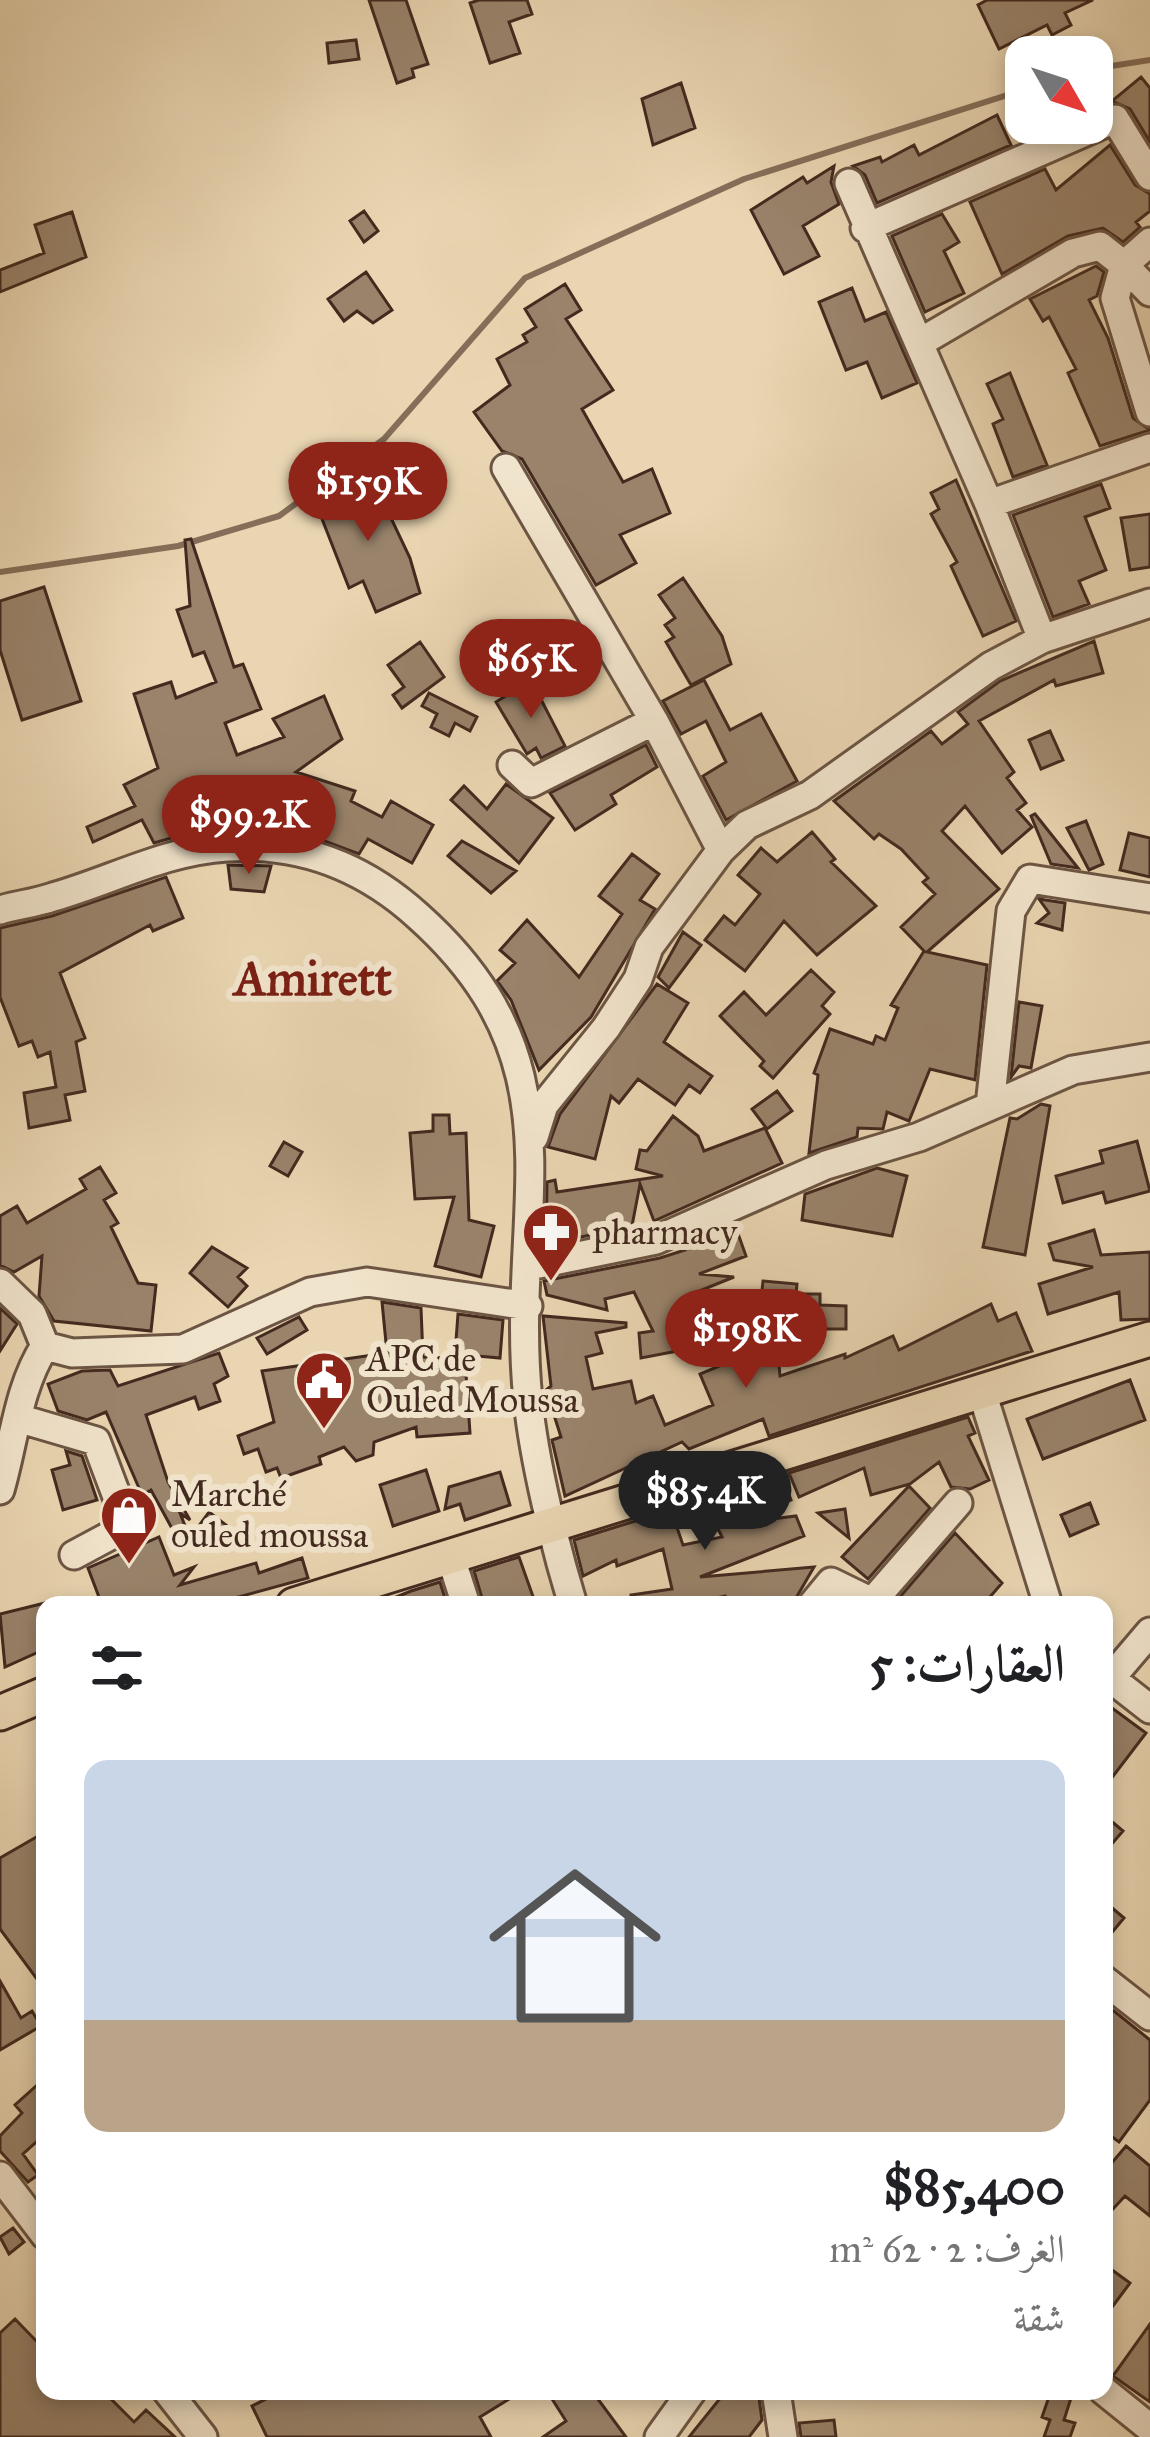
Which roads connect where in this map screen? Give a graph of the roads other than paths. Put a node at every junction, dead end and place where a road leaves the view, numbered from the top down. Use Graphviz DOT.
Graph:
graph roads {
  1 [pos="1150,176"];
  2 [pos="849,183"];
  3 [pos="865,228"];
  4 [pos="1150,242"];
  5 [pos="1124,265"];
  6 [pos="1150,292"];
  7 [pos="919,344"];
  8 [pos="1150,412"];
  9 [pos="1150,448"];
  10 [pos="506,468"];
  11 [pos="989,504"];
  12 [pos="1145,610"];
  13 [pos="1042,639"];
  14 [pos="654,722"];
  15 [pos="512,765"];
  16 [pos="721,850"];
  17 [pos="1150,898"];
  18 [pos="0,910"];
  19 [pos="1150,1058"];
  20 [pos="990,1106"];
  21 [pos="531,1147"];
  22 [pos="530,1266"];
  23 [pos="0,1283"];
  24 [pos="528,1306"];
  25 [pos="1150,1340"];
  26 [pos="45,1346"];
  27 [pos="981,1389"];
  28 [pos="21,1419"];
  29 [pos="0,1490"];
  30 [pos="958,1503"];
  31 [pos="554,1524"];
  32 [pos="74,1555"];
  33 [pos="450,1556"];
  34 [pos="323,1596"];
  35 [pos="463,1596"];
  36 [pos="571,1596"];
  37 [pos="819,1596"];
  38 [pos="860,1596"];
  39 [pos="877,1596"];
  40 [pos="1045,1596"];
  41 [pos="1150,1632"];
  42 [pos="1113,1672"];
  43 [pos="1113,1684"];
  44 [pos="36,1697"];
  45 [pos="1150,1709"];
  46 [pos="1,1710"];
  47 [pos="1113,1987"];
  48 [pos="1150,2017"];
  49 [pos="0,2176"];
  50 [pos="36,2222"];
  51 [pos="1113,2398"];
  52 [pos="174,2400"];
  53 [pos="686,2400"];
  54 [pos="777,2400"];
  55 [pos="1150,2428"];
  56 [pos="203,2437"];
  57 [pos="659,2437"];
  58 [pos="783,2437"];
  1 -- 3 [label="street"];
  2 -- 3 [label="street"];
  3 -- 7 [label="street"];
  4 -- 5 [label="street"];
  5 -- 6 [label="street"];
  5 -- 7 [label="street"];
  5 -- 8 [label="street"];
  7 -- 11 [label="street"];
  9 -- 11 [label="street"];
  10 -- 14 [label="street"];
  11 -- 13 [label="street"];
  12 -- 13 [label="street"];
  13 -- 16 [label="street"];
  14 -- 15 [label="street"];
  14 -- 16 [label="street"];
  16 -- 21 [label="street"];
  17 -- 20 [label="street"];
  18 -- 21 [label="street"];
  19 -- 20 [label="street"];
  20 -- 22 [label="street"];
  21 -- 22 [label="street"];
  22 -- 24 [label="street"];
  23 -- 26 [label="street"];
  24 -- 26 [label="street"];
  24 -- 31 [label="street"];
  25 -- 27 [label="main road"];
  26 -- 28 [label="street"];
  27 -- 31 [label="main road"];
  27 -- 40 [label="street"];
  28 -- 29 [label="street"];
  28 -- 32 [label="street"];
  30 -- 39 [label="street"];
  31 -- 33 [label="main road"];
  31 -- 36 [label="street"];
  33 -- 34 [label="main road"];
  33 -- 35 [label="street"];
  37 -- 38 [label="street"];
  41 -- 42 [label="street"];
  43 -- 45 [label="street"];
  44 -- 46 [label="main road"];
  47 -- 48 [label="street"];
  49 -- 50 [label="street"];
  51 -- 55 [label="street"];
  52 -- 56 [label="street"];
  53 -- 57 [label="street"];
  54 -- 58 [label="street"];
}
